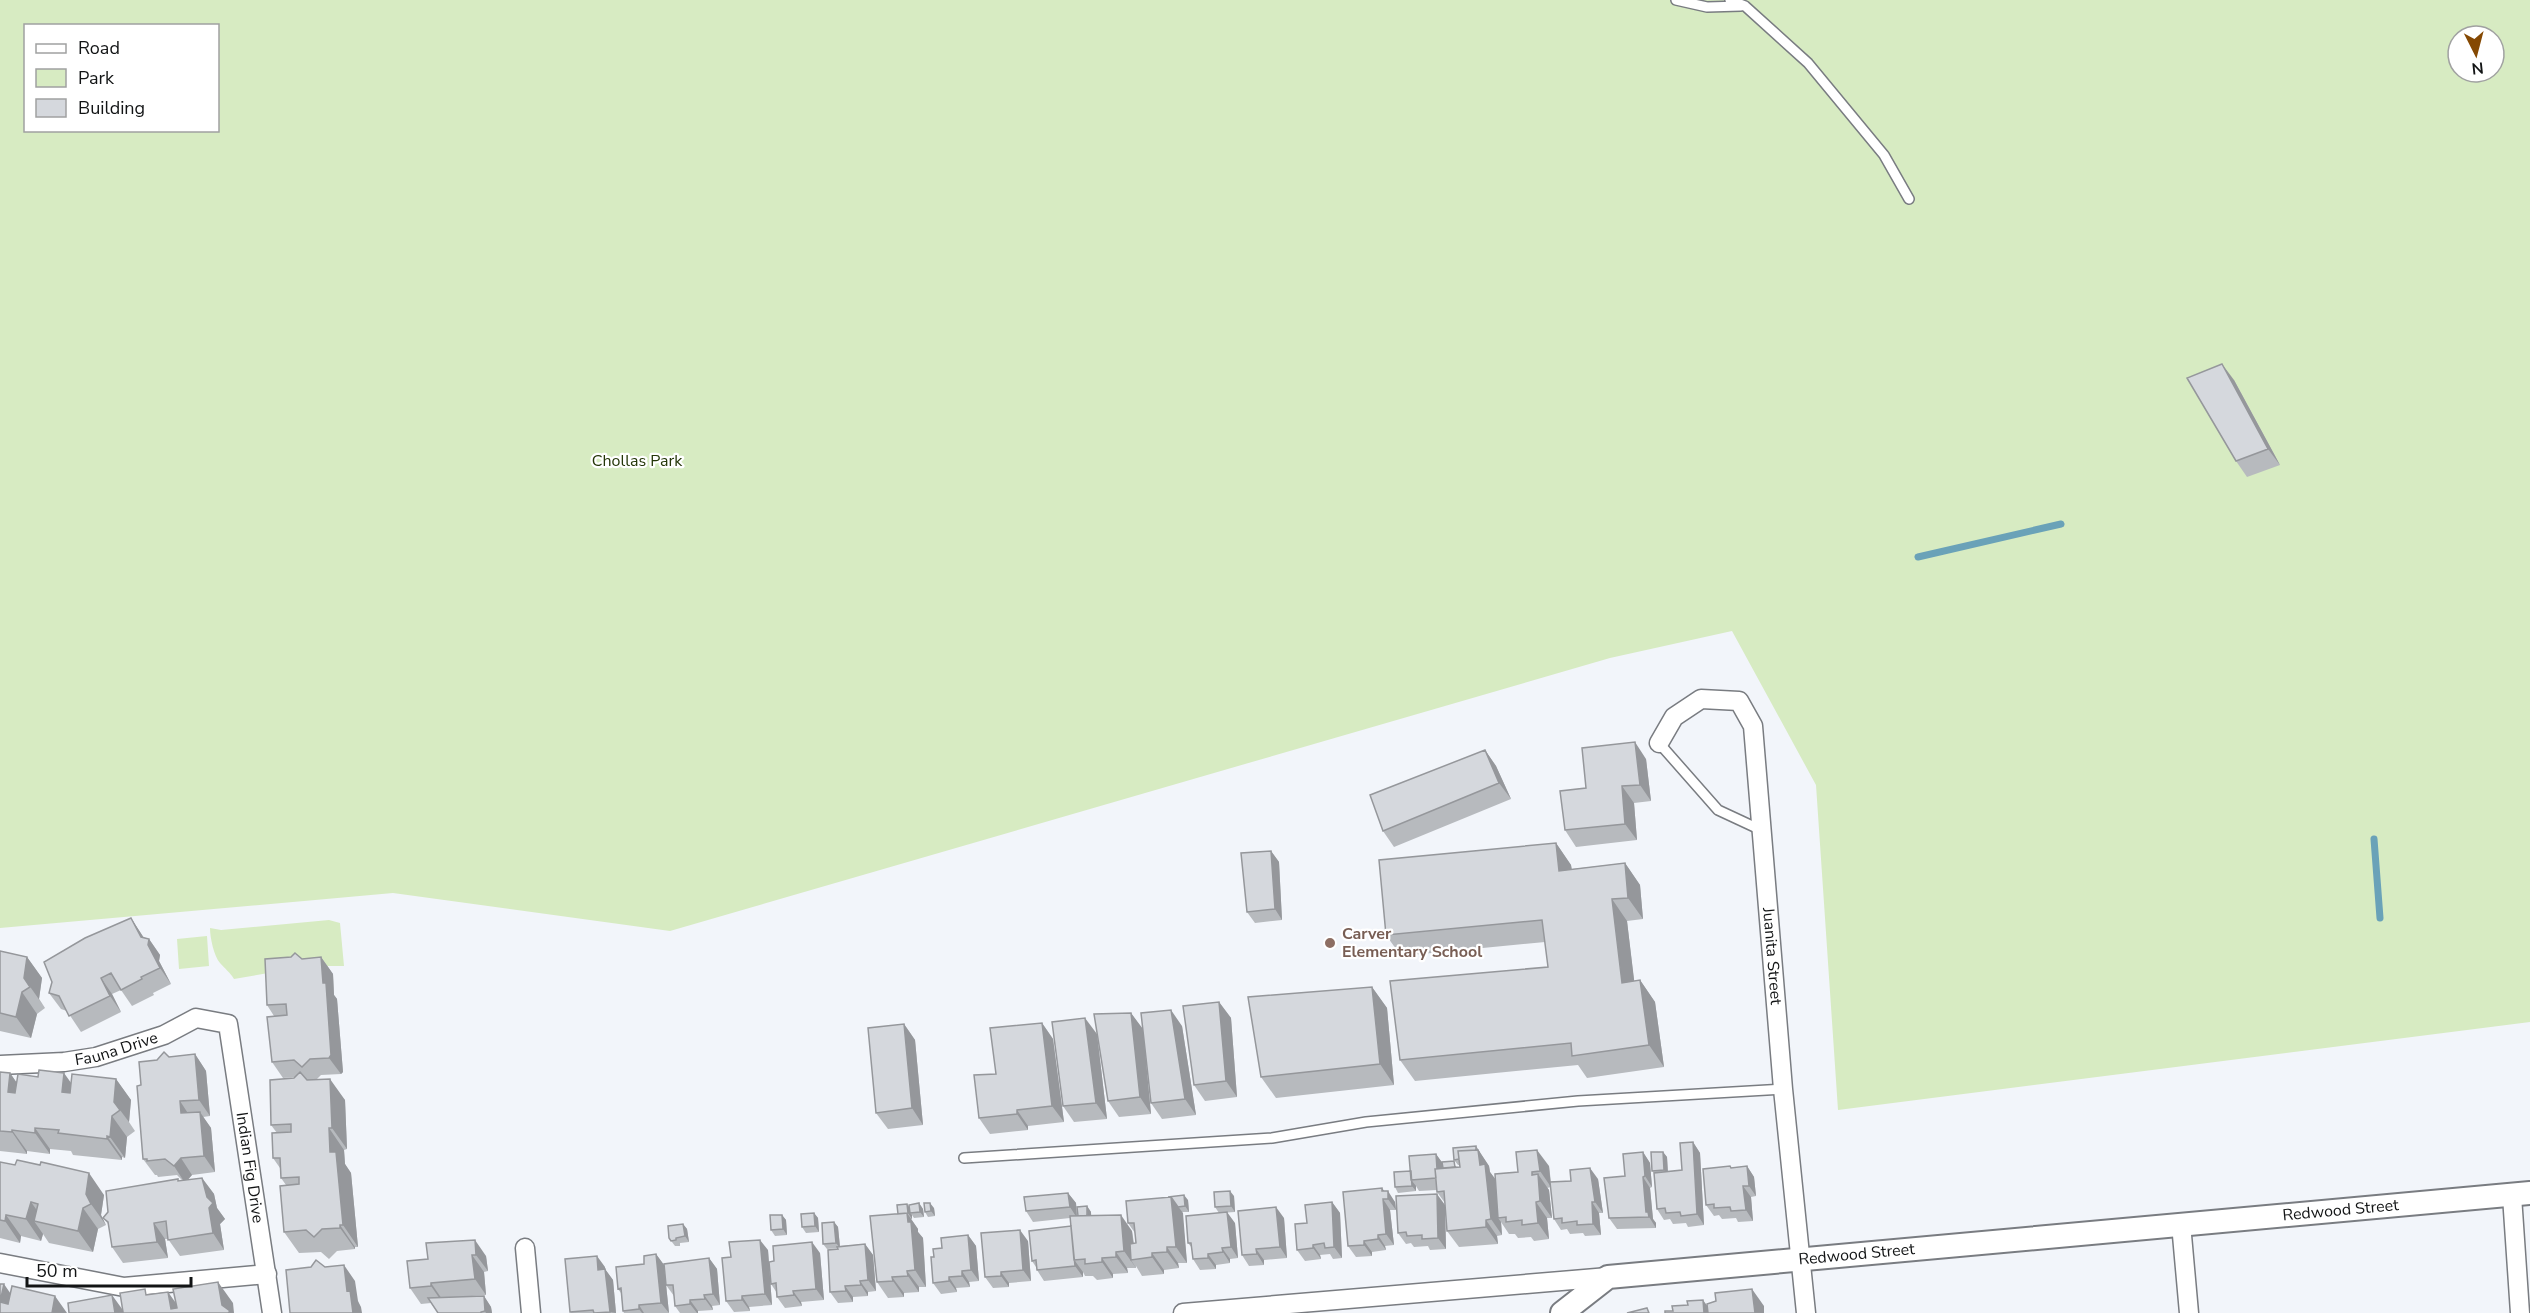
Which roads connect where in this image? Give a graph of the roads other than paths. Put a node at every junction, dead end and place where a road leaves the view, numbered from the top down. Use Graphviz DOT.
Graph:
graph roads {
  1 [pos="1676,0"];
  2 [pos="1730,0"];
  3 [pos="1745,6"];
  4 [pos="1909,199"];
  5 [pos="1659,744"];
  6 [pos="1761,831"];
  7 [pos="228,1024"];
  8 [pos="0,1065"];
  9 [pos="1783,1089"];
  10 [pos="964,1158"];
  11 [pos="2521,1195"];
  12 [pos="2181,1224"];
  13 [pos="525,1248"];
  14 [pos="1801,1260"];
  15 [pos="0,1263"];
  16 [pos="267,1274"];
  17 [pos="1608,1277"];
  18 [pos="272,1313"];
  19 [pos="531,1313"];
  20 [pos="1183,1313"];
  21 [pos="1562,1313"];
  22 [pos="1806,1313"];
  23 [pos="2189,1313"];
  24 [pos="2520,1313"];
  1 -- 3 [label="lane"];
  2 -- 3 [label="lane"];
  3 -- 4 [label="lane"];
  5 -- 6 [label="lane"];
  5 -- 6 [label="street, Juanita Street"];
  6 -- 9 [label="street, Juanita Street"];
  7 -- 8 [label="street, Fauna Drive"];
  7 -- 16 [label="street, Indian Fig Drive"];
  9 -- 10 [label="lane"];
  9 -- 14 [label="street, Juanita Street"];
  11 -- 12 [label="street, Redwood Street"];
  11 -- 24 [label="street"];
  12 -- 14 [label="street, Redwood Street"];
  12 -- 23 [label="street"];
  13 -- 19 [label="street"];
  14 -- 17 [label="street, Redwood Street"];
  14 -- 22 [label="street, Juanita Street"];
  15 -- 16 [label="street"];
  16 -- 18 [label="street, Indian Fig Drive"];
  17 -- 20 [label="street, Redwood Street"];
  17 -- 21 [label="street"];
}
